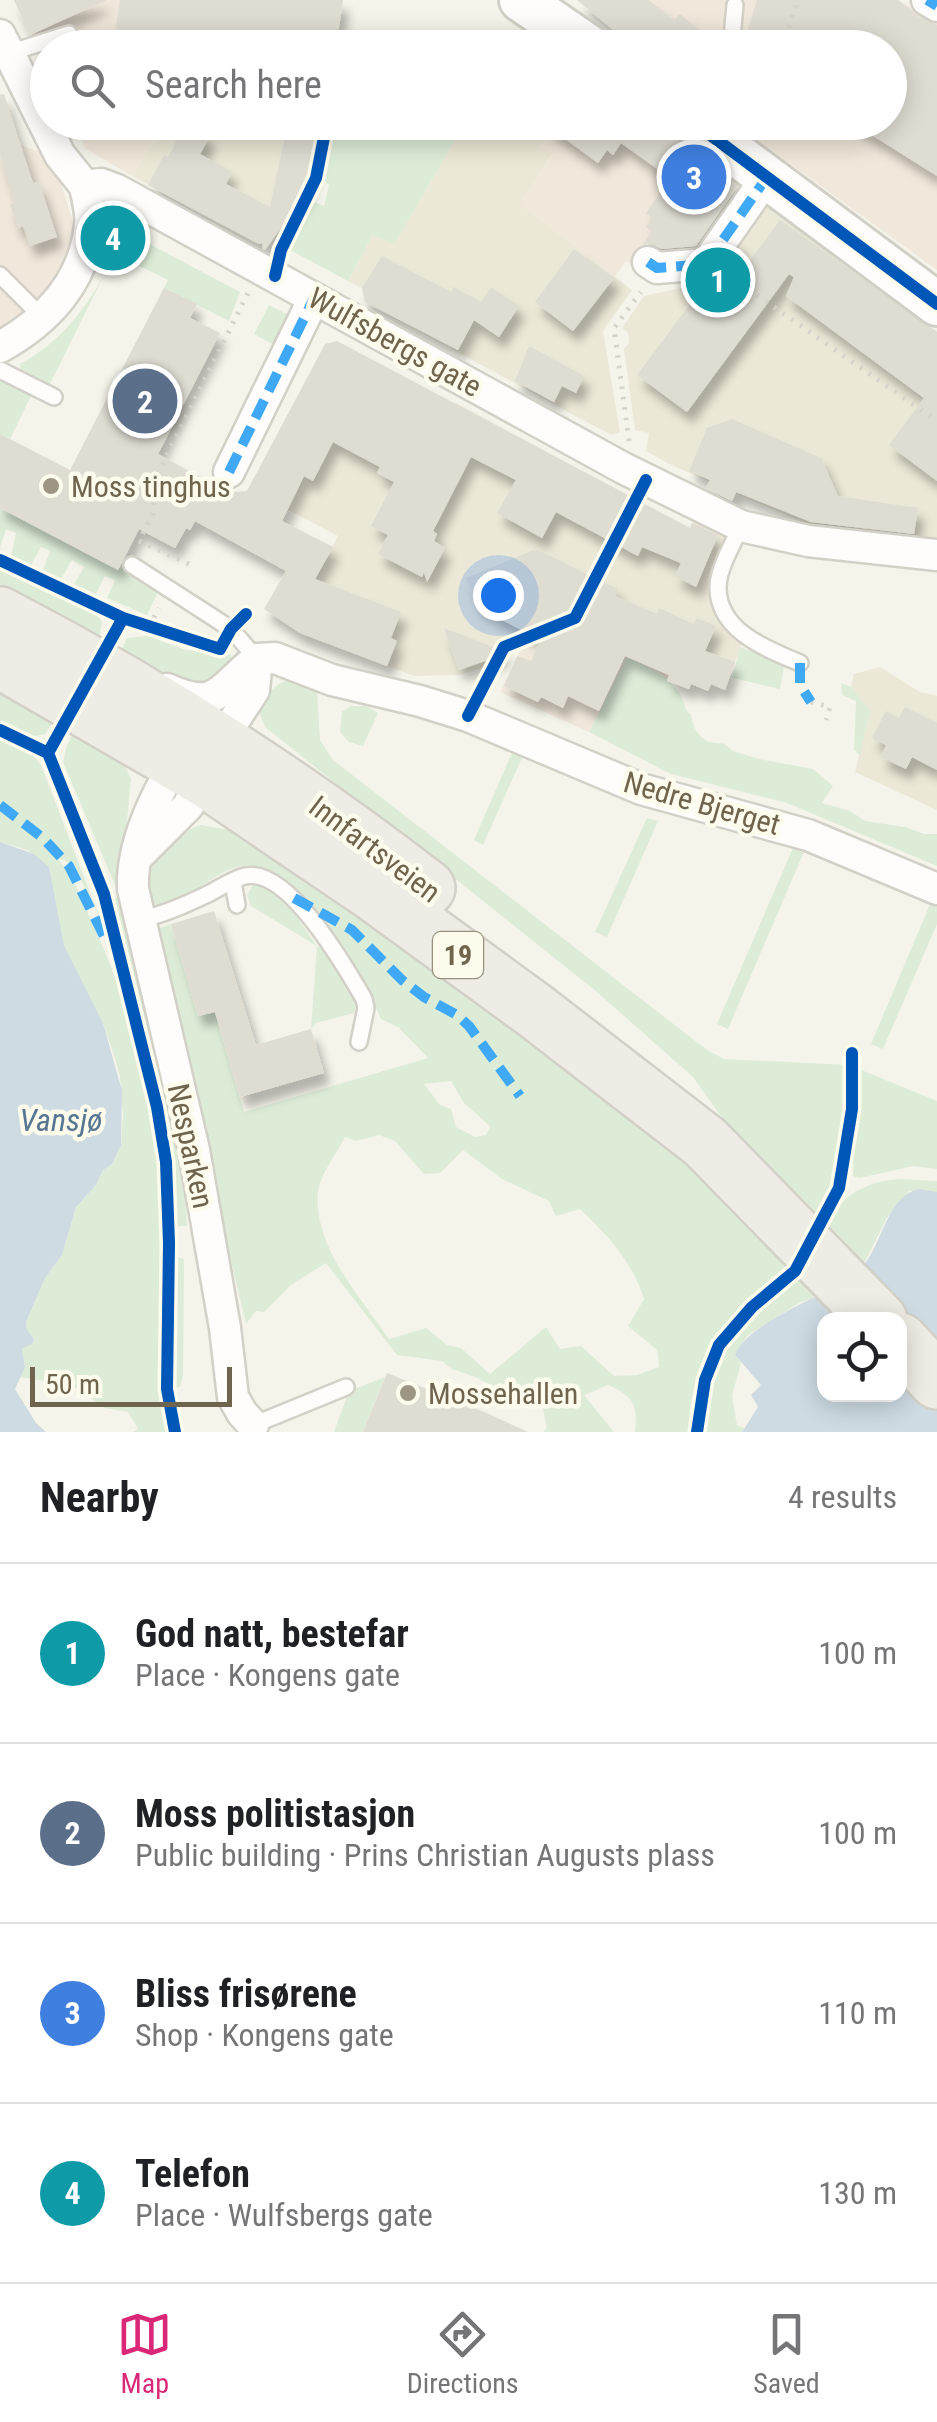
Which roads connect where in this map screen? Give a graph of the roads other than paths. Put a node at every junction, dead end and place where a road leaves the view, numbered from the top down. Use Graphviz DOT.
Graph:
graph roads {
  1 [pos="521,0"];
  2 [pos="927,0"];
  3 [pos="735,5"];
  4 [pos="937,6"];
  5 [pos="565,30"];
  6 [pos="733,30"];
  7 [pos="30,40"];
  8 [pos="4,44"];
  9 [pos="30,96"];
  10 [pos="52,140"];
  11 [pos="718,140"];
  12 [pos="768,177"];
  13 [pos="85,186"];
  14 [pos="649,271"];
  15 [pos="0,275"];
  16 [pos="314,298"];
  17 [pos="937,304"];
  18 [pos="44,318"];
  19 [pos="0,347"];
  20 [pos="0,370"];
  21 [pos="54,397"];
  22 [pos="229,472"];
  23 [pos="741,526"];
  24 [pos="937,555"];
  25 [pos="132,566"];
  26 [pos="0,615"];
  27 [pos="266,658"];
  28 [pos="0,660"];
  29 [pos="800,663"];
  30 [pos="114,680"];
  31 [pos="209,742"];
  32 [pos="233,881"];
  33 [pos="937,888"];
  34 [pos="237,905"];
  35 [pos="138,920"];
  36 [pos="359,1042"];
  37 [pos="705,1142"];
  38 [pos="871,1312"];
  39 [pos="907,1349"];
  40 [pos="937,1381"];
  41 [pos="346,1386"];
  42 [pos="255,1428"];
  1 -- 5 [label="street"];
  2 -- 4 [label="street"];
  3 -- 6 [label="lane"];
  7 -- 8 [label="lane"];
  8 -- 9 [label="street"];
  10 -- 13 [label="street"];
  11 -- 12 [label="street"];
  12 -- 14 [label="street"];
  12 -- 17 [label="street"];
  13 -- 16 [label="street, Wulfsbergs gate"];
  13 -- 18 [label="street"];
  15 -- 18 [label="lane"];
  16 -- 22 [label="street"];
  16 -- 23 [label="street, Wulfsbergs gate"];
  18 -- 19 [label="street"];
  20 -- 21 [label="lane"];
  23 -- 24 [label="street, Wulfsbergs gate"];
  23 -- 29 [label="lane"];
  25 -- 27 [label="lane"];
  26 -- 30 [label="highway, Innfartsveien / 19"];
  27 -- 30 [label="street"];
  27 -- 31 [label="street, Nesparken"];
  27 -- 33 [label="street, Nedre Bjerget"];
  28 -- 31 [label="highway, Innfartsveien / 19"];
  30 -- 31 [label="highway, Innfartsveien / 19"];
  31 -- 35 [label="street, Nesparken"];
  31 -- 37 [label="highway, Innfartsveien / 19"];
  31 -- 37 [label="highway, Innfartsveien / 19"];
  32 -- 34 [label="lane"];
  32 -- 35 [label="lane"];
  32 -- 36 [label="lane"];
  35 -- 42 [label="street, Nesparken"];
  37 -- 38 [label="highway, Innfartsveien / 19"];
  39 -- 40 [label="highway"];
  41 -- 42 [label="lane"];
}
